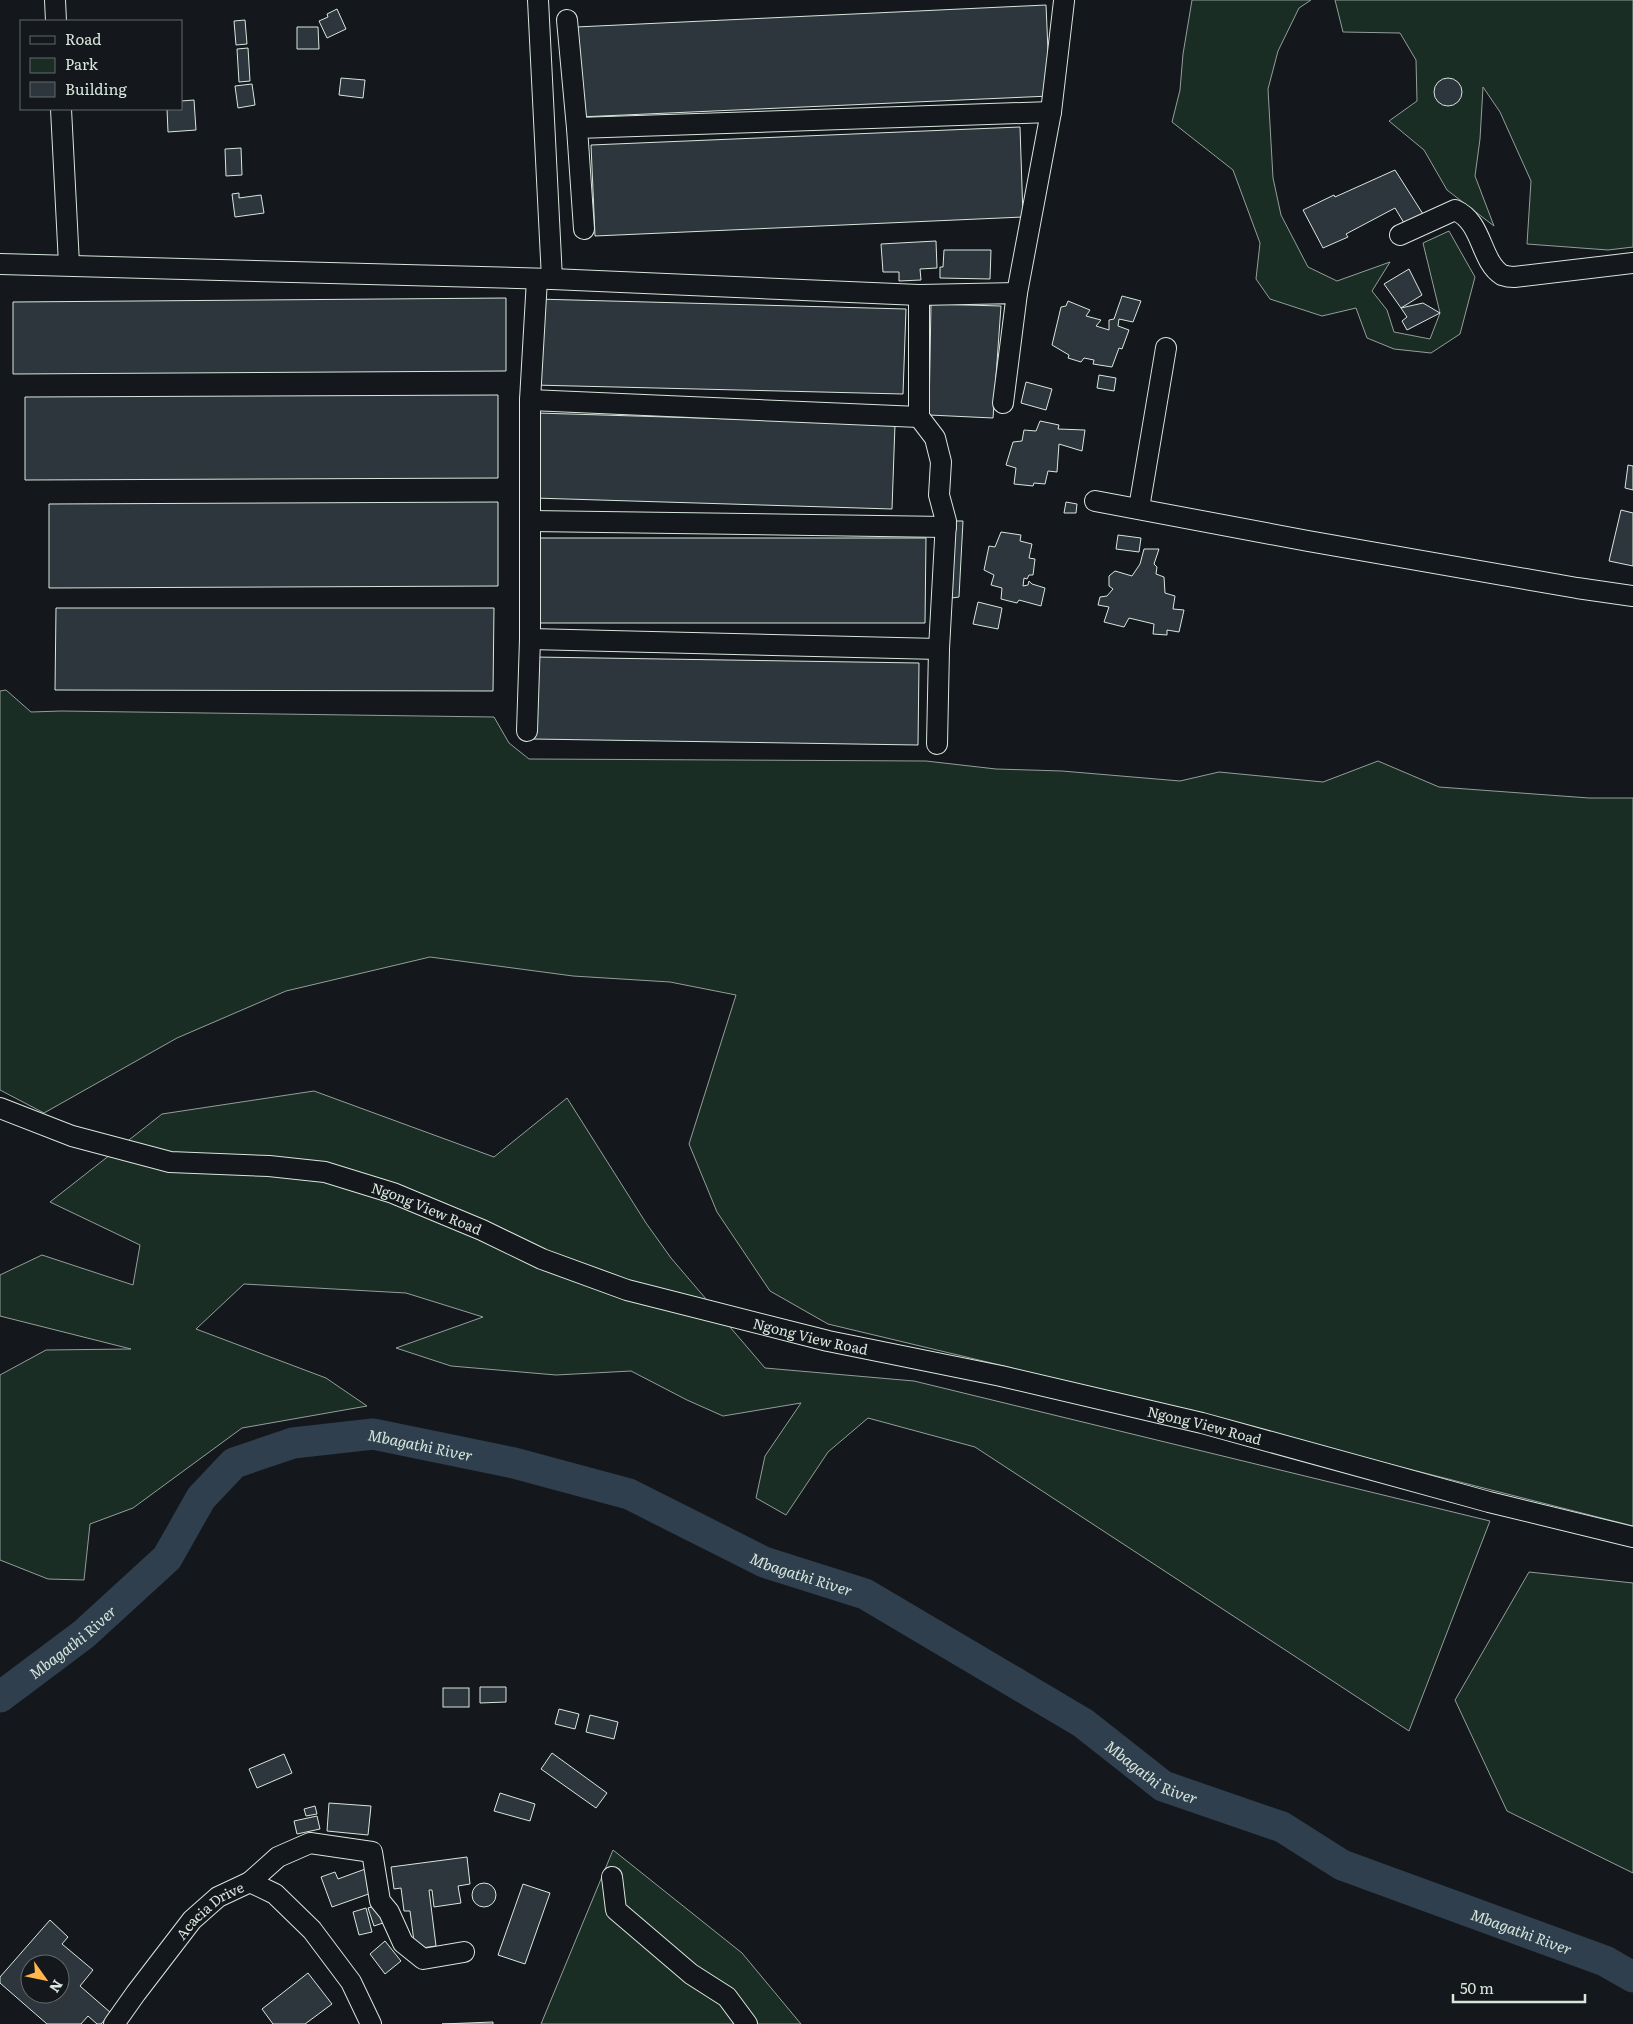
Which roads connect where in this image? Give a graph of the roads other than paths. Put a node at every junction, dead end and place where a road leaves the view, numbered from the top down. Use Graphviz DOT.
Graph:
graph roads {
  1 [pos="55,0"];
  2 [pos="538,0"];
  3 [pos="1064,1"];
  4 [pos="56,20"];
  5 [pos="567,20"];
  6 [pos="61,110"];
  7 [pos="1051,112"];
  8 [pos="577,128"];
  9 [pos="584,229"];
  10 [pos="1400,235"];
  11 [pos="0,264"];
  12 [pos="69,264"];
  13 [pos="1633,264"];
  14 [pos="544,279"];
  15 [pos="1017,293"];
  16 [pos="919,296"];
  17 [pos="1166,348"];
  18 [pos="530,400"];
  19 [pos="1004,402"];
  20 [pos="919,417"];
  21 [pos="1095,501"];
  22 [pos="1139,508"];
  23 [pos="531,520"];
  24 [pos="946,527"];
  25 [pos="1633,596"];
  26 [pos="530,639"];
  27 [pos="939,650"];
  28 [pos="527,731"];
  29 [pos="937,744"];
  30 [pos="0,1108"];
  31 [pos="1633,1537"];
  32 [pos="612,1877"];
  33 [pos="250,1882"];
  34 [pos="464,1952"];
  35 [pos="114,2024"];
  36 [pos="371,2024"];
  37 [pos="748,2024"];
  1 -- 4 [label="street"];
  2 -- 14 [label="street"];
  3 -- 7 [label="street"];
  5 -- 8 [label="street"];
  6 -- 12 [label="street"];
  7 -- 8 [label="street"];
  7 -- 15 [label="street"];
  8 -- 9 [label="street"];
  10 -- 13 [label="street"];
  11 -- 12 [label="street"];
  12 -- 14 [label="street"];
  14 -- 16 [label="street"];
  14 -- 18 [label="street"];
  15 -- 16 [label="street"];
  15 -- 19 [label="street"];
  16 -- 20 [label="street"];
  17 -- 22 [label="street"];
  18 -- 20 [label="street"];
  18 -- 23 [label="street"];
  20 -- 24 [label="street"];
  21 -- 22 [label="street"];
  22 -- 25 [label="street"];
  23 -- 24 [label="street"];
  23 -- 26 [label="street"];
  24 -- 27 [label="street"];
  26 -- 27 [label="street"];
  26 -- 28 [label="street"];
  27 -- 29 [label="street"];
  30 -- 31 [label="street, Ngong View Road"];
  32 -- 37 [label="street"];
  33 -- 34 [label="street"];
  33 -- 35 [label="street, Acacia Drive"];
  33 -- 36 [label="street, Acacia Drive"];
}
